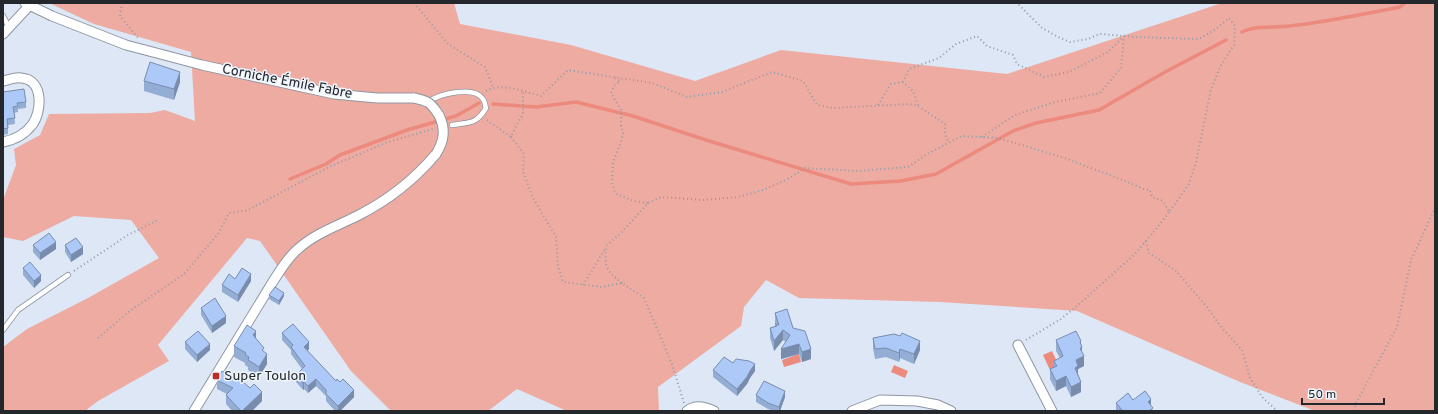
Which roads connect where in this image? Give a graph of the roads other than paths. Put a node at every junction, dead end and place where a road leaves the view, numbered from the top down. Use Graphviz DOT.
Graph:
graph roads {
  1 [pos="27,4"];
  2 [pos="3,16"];
  3 [pos="6,30"];
  4 [pos="3,81"];
  5 [pos="428,102"];
  6 [pos="452,125"];
  7 [pos="3,142"];
  8 [pos="68,275"];
  9 [pos="3,330"];
  10 [pos="1018,345"];
  11 [pos="687,410"];
  12 [pos="194,411"];
  13 [pos="714,411"];
  14 [pos="852,411"];
  15 [pos="951,411"];
  16 [pos="1052,411"];
  1 -- 3 [label="street"];
  1 -- 5 [label="street, Corniche Émile Fabre, bridge"];
  2 -- 3 [label="lane"];
  4 -- 7 [label="street"];
  5 -- 6 [label="lane"];
  5 -- 12 [label="street, bridge"];
  8 -- 9 [label="lane"];
  10 -- 16 [label="street"];
  11 -- 13 [label="street"];
  14 -- 15 [label="street"];
}
